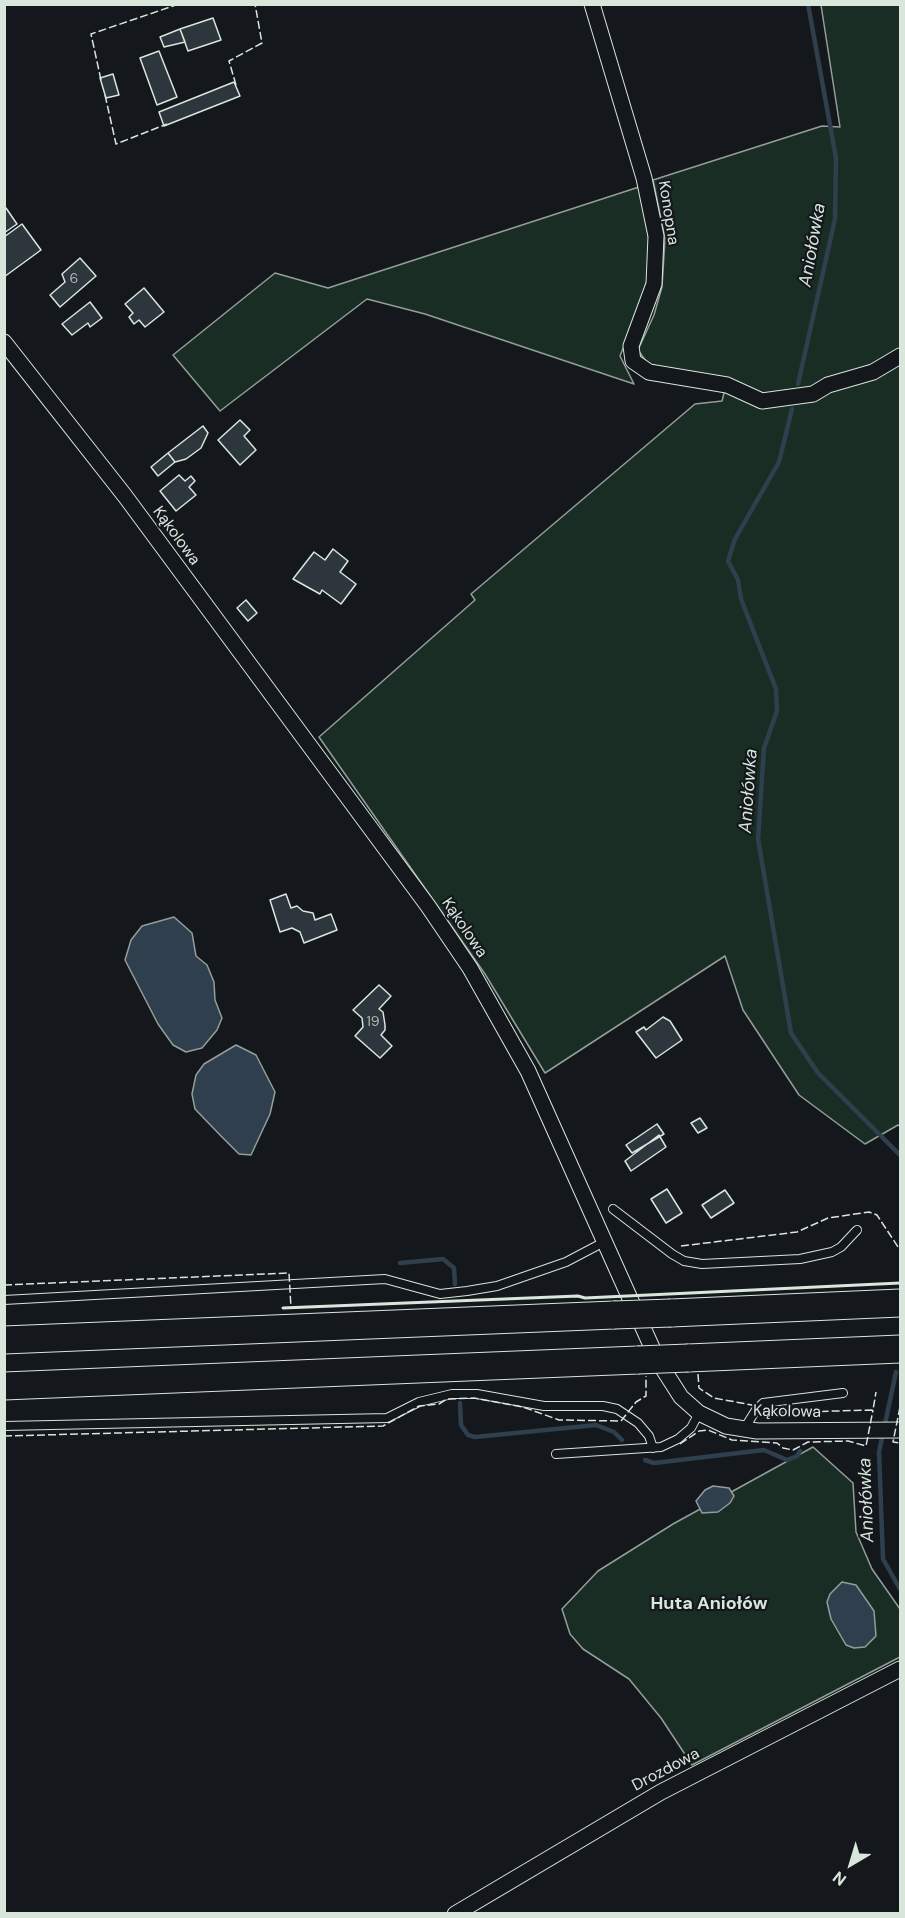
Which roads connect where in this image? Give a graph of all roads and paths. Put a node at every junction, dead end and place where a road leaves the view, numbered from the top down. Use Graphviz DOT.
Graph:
graph roads {
  1 [pos="592,4"];
  2 [pos="4,342"];
  3 [pos="900,356"];
  4 [pos="613,1209"];
  5 [pos="857,1230"];
  6 [pos="604,1242"];
  7 [pos="4,1300"];
  8 [pos="900,1303"];
  9 [pos="4,1340"];
  10 [pos="900,1349"];
  11 [pos="4,1386"];
  12 [pos="843,1393"];
  13 [pos="699,1413"];
  14 [pos="4,1426"];
  15 [pos="744,1429"];
  16 [pos="900,1430"];
  17 [pos="653,1448"];
  18 [pos="556,1454"];
  19 [pos="900,1669"];
  20 [pos="455,1914"];
  1 -- 3 [label="street, Konopna"];
  2 -- 6 [label="street, Kąkolowa"];
  4 -- 5 [label="lane"];
  6 -- 7 [label="lane"];
  6 -- 13 [label="street, Kąkolowa"];
  8 -- 9 [label="highway, bridge"];
  10 -- 11 [label="highway, bridge"];
  12 -- 15 [label="lane"];
  13 -- 15 [label="street, Kąkolowa"];
  13 -- 17 [label="lane"];
  14 -- 17 [label="lane"];
  15 -- 16 [label="street, Kąkolowa"];
  17 -- 18 [label="lane"];
  19 -- 20 [label="street, Drozdowa"];
}
